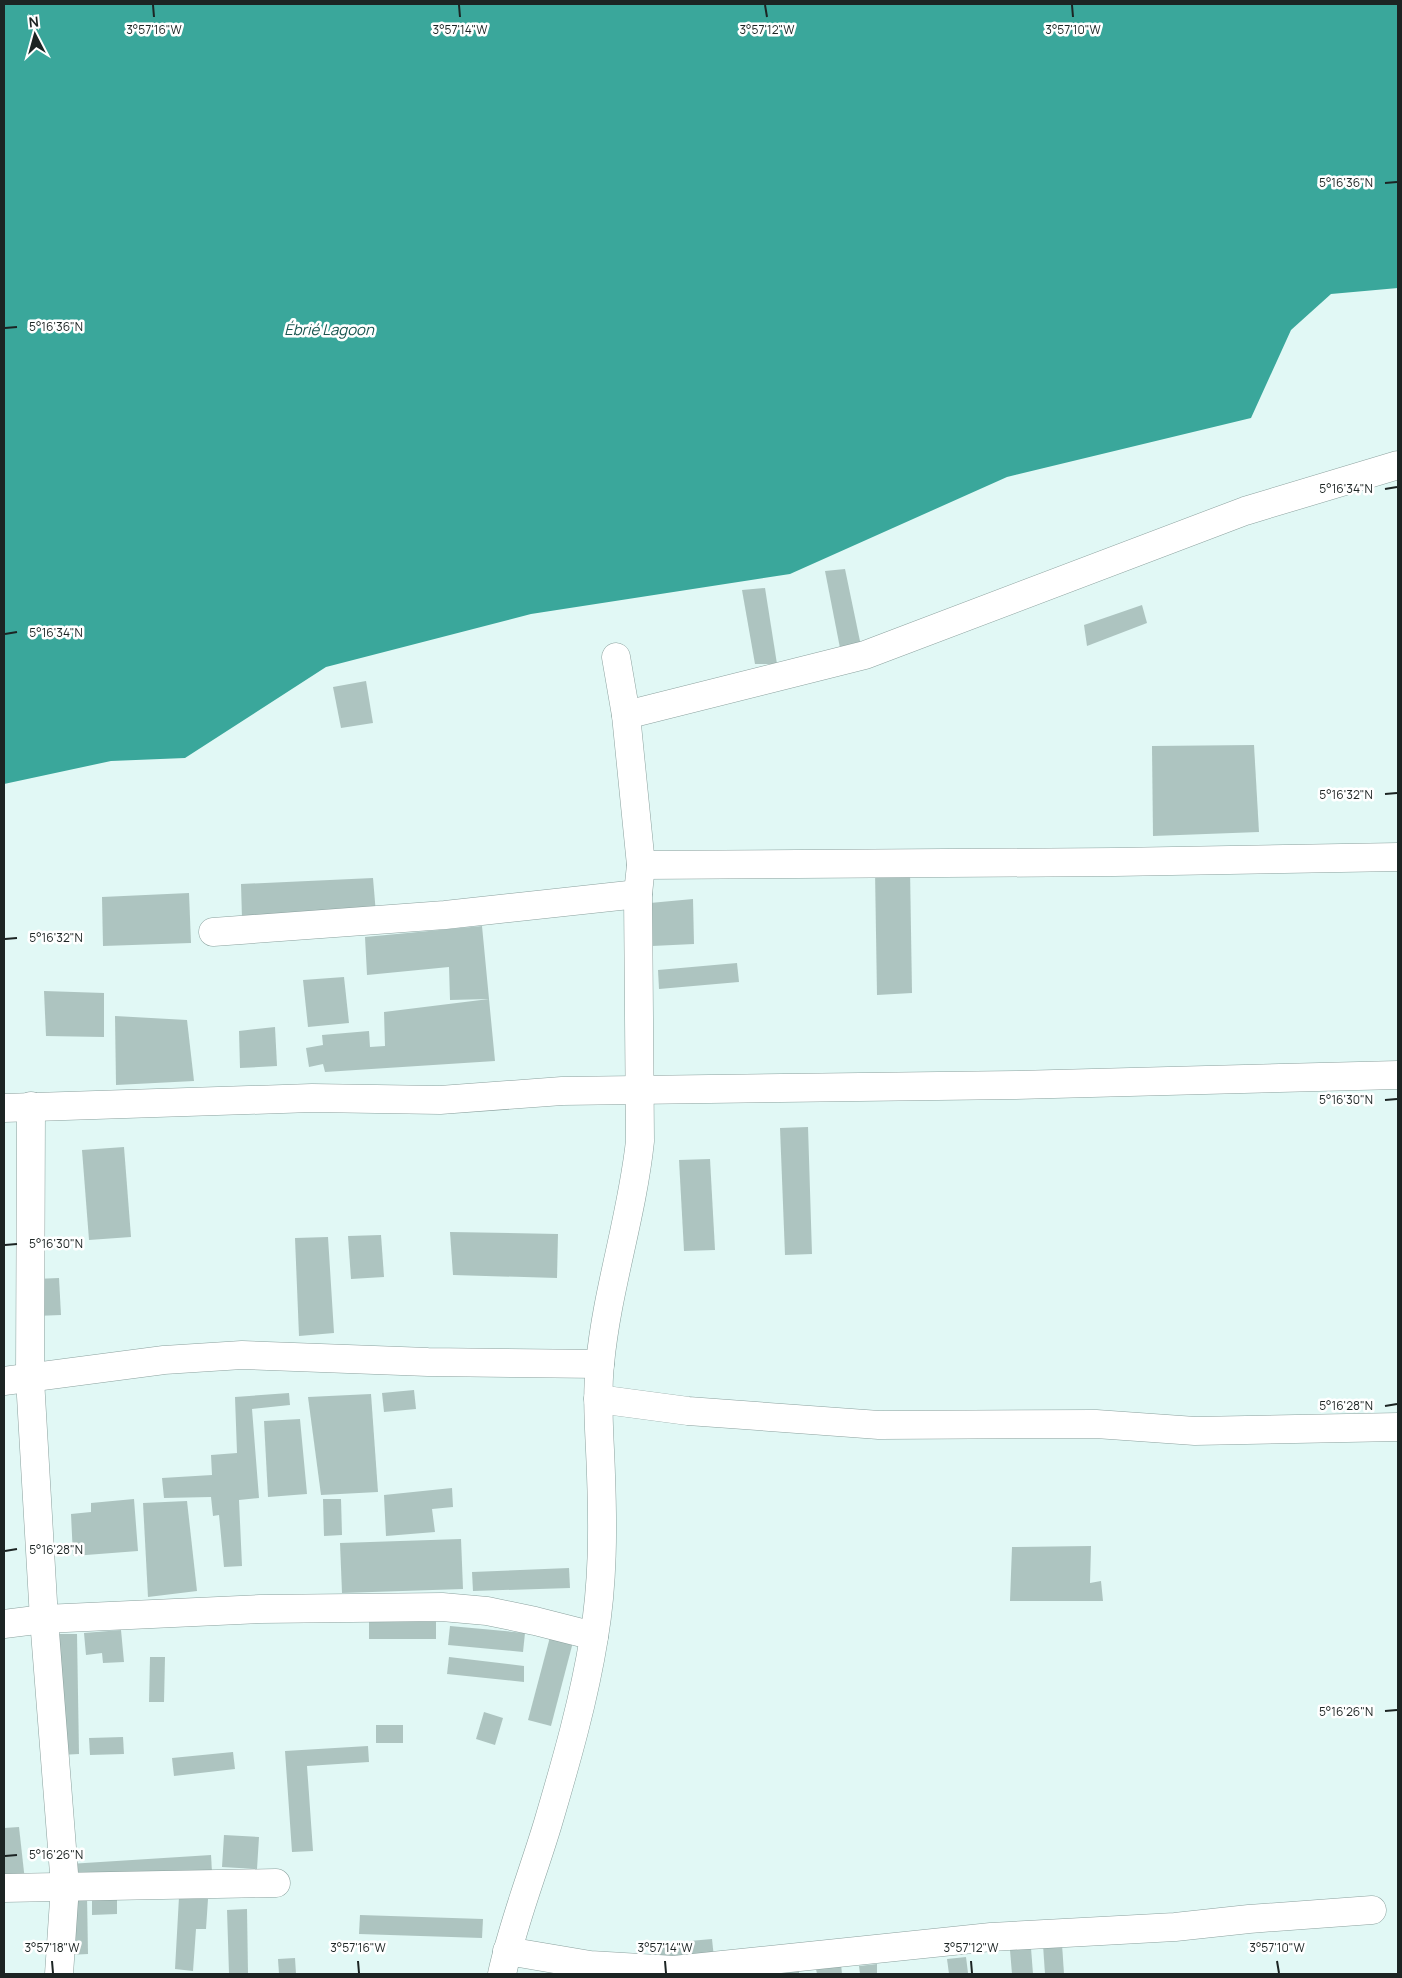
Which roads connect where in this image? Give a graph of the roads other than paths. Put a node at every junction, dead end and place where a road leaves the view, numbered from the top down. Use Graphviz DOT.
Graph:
graph roads {
  1 [pos="1398,465"];
  2 [pos="616,657"];
  3 [pos="626,715"];
  4 [pos="1398,857"];
  5 [pos="641,864"];
  6 [pos="638,894"];
  7 [pos="213,932"];
  8 [pos="1398,1075"];
  9 [pos="640,1091"];
  10 [pos="31,1106"];
  11 [pos="4,1108"];
  12 [pos="600,1364"];
  13 [pos="30,1379"];
  14 [pos="4,1381"];
  15 [pos="598,1400"];
  16 [pos="1398,1428"];
  17 [pos="44,1619"];
  18 [pos="4,1624"];
  19 [pos="594,1636"];
  20 [pos="276,1883"];
  21 [pos="65,1886"];
  22 [pos="4,1888"];
  23 [pos="1372,1910"];
  24 [pos="504,1963"];
  25 [pos="59,1974"];
  1 -- 3 [label="street"];
  2 -- 3 [label="street"];
  3 -- 5 [label="street"];
  4 -- 5 [label="street"];
  5 -- 6 [label="street"];
  6 -- 7 [label="street"];
  6 -- 9 [label="street"];
  8 -- 9 [label="street"];
  9 -- 10 [label="street"];
  9 -- 12 [label="street"];
  10 -- 11 [label="street"];
  10 -- 13 [label="street"];
  12 -- 13 [label="street"];
  12 -- 15 [label="street"];
  13 -- 14 [label="street"];
  13 -- 17 [label="street"];
  15 -- 16 [label="street"];
  15 -- 19 [label="street"];
  17 -- 18 [label="street"];
  17 -- 19 [label="street"];
  17 -- 21 [label="street"];
  19 -- 24 [label="street"];
  20 -- 21 [label="street"];
  21 -- 22 [label="street"];
  21 -- 25 [label="street"];
  23 -- 24 [label="street"];
}
